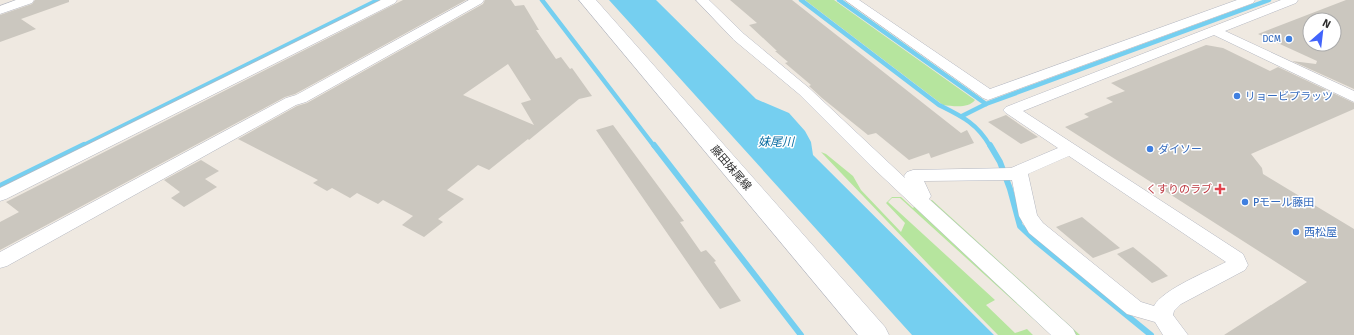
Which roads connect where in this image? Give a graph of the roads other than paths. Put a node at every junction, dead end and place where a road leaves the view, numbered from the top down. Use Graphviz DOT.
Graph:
graph roads {
  1 [pos="28,0"];
  2 [pos="391,0"];
  3 [pos="478,0"];
  4 [pos="587,0"];
  5 [pos="702,0"];
  6 [pos="851,0"];
  7 [pos="1249,0"];
  8 [pos="1292,0"];
  9 [pos="0,10"];
  10 [pos="1213,30"];
  11 [pos="1354,97"];
  12 [pos="999,101"];
  13 [pos="1070,149"];
  14 [pos="877,162"];
  15 [pos="1016,173"];
  16 [pos="913,176"];
  17 [pos="0,195"];
  18 [pos="919,201"];
  19 [pos="0,261"];
  20 [pos="1162,316"];
  21 [pos="875,335"];
  22 [pos="1065,335"];
  23 [pos="1177,335"];
  1 -- 9 [label="street"];
  2 -- 17 [label="street"];
  3 -- 19 [label="street"];
  4 -- 21 [label="main road, 藤田妹尾線"];
  5 -- 14 [label="street"];
  6 -- 12 [label="street"];
  7 -- 12 [label="street"];
  8 -- 10 [label="street"];
  10 -- 11 [label="street"];
  10 -- 12 [label="street"];
  12 -- 13 [label="street"];
  13 -- 15 [label="street"];
  13 -- 20 [label="street"];
  14 -- 16 [label="street"];
  14 -- 18 [label="street"];
  15 -- 16 [label="street"];
  15 -- 20 [label="street"];
  16 -- 18 [label="street"];
  18 -- 22 [label="street"];
  20 -- 23 [label="street"];
}
